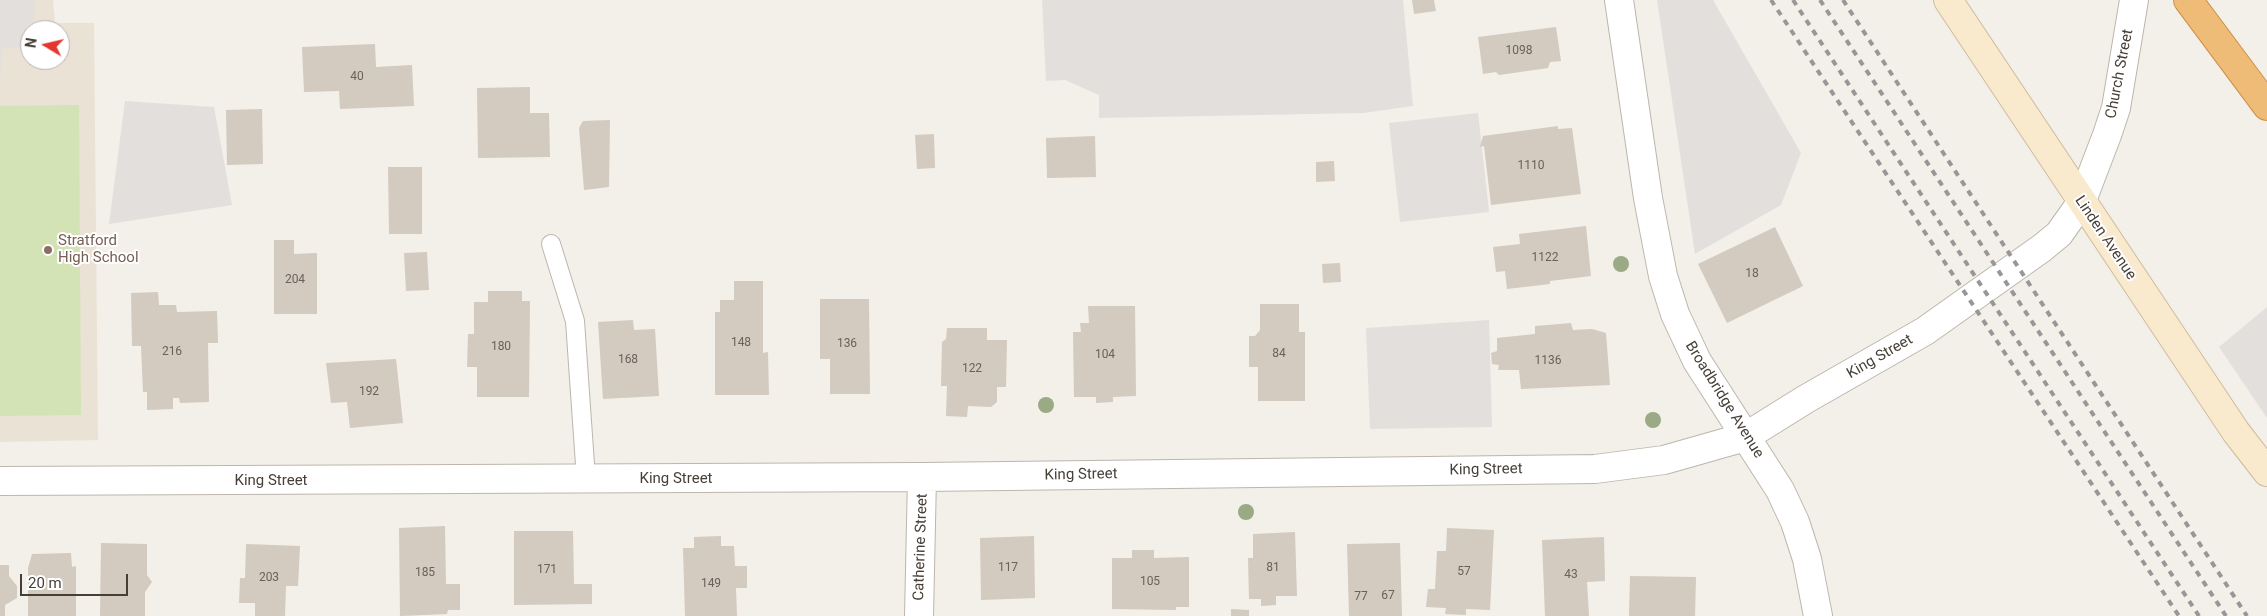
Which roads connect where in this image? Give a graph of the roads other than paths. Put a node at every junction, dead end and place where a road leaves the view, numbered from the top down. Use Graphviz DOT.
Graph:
graph roads {
  1 [pos="1619,0"];
  2 [pos="1948,0"];
  3 [pos="2134,0"];
  4 [pos="2188,0"];
  5 [pos="2267,106"];
  6 [pos="2081,203"];
  7 [pos="551,244"];
  8 [pos="1745,437"];
  9 [pos="2267,472"];
  10 [pos="922,477"];
  11 [pos="586,479"];
  12 [pos="0,481"];
  13 [pos="919,616"];
  14 [pos="1818,616"];
  1 -- 8 [label="street, Broadbridge Avenue"];
  2 -- 6 [label="street, Linden Avenue"];
  3 -- 6 [label="street, Church Street"];
  4 -- 5 [label="highway"];
  6 -- 8 [label="street, King Street"];
  6 -- 9 [label="street, Linden Avenue"];
  7 -- 11 [label="lane"];
  8 -- 10 [label="street, King Street"];
  8 -- 14 [label="street, Broadbridge Avenue"];
  10 -- 11 [label="street, King Street"];
  10 -- 13 [label="street, Catherine Street"];
  11 -- 12 [label="street, King Street"];
}
